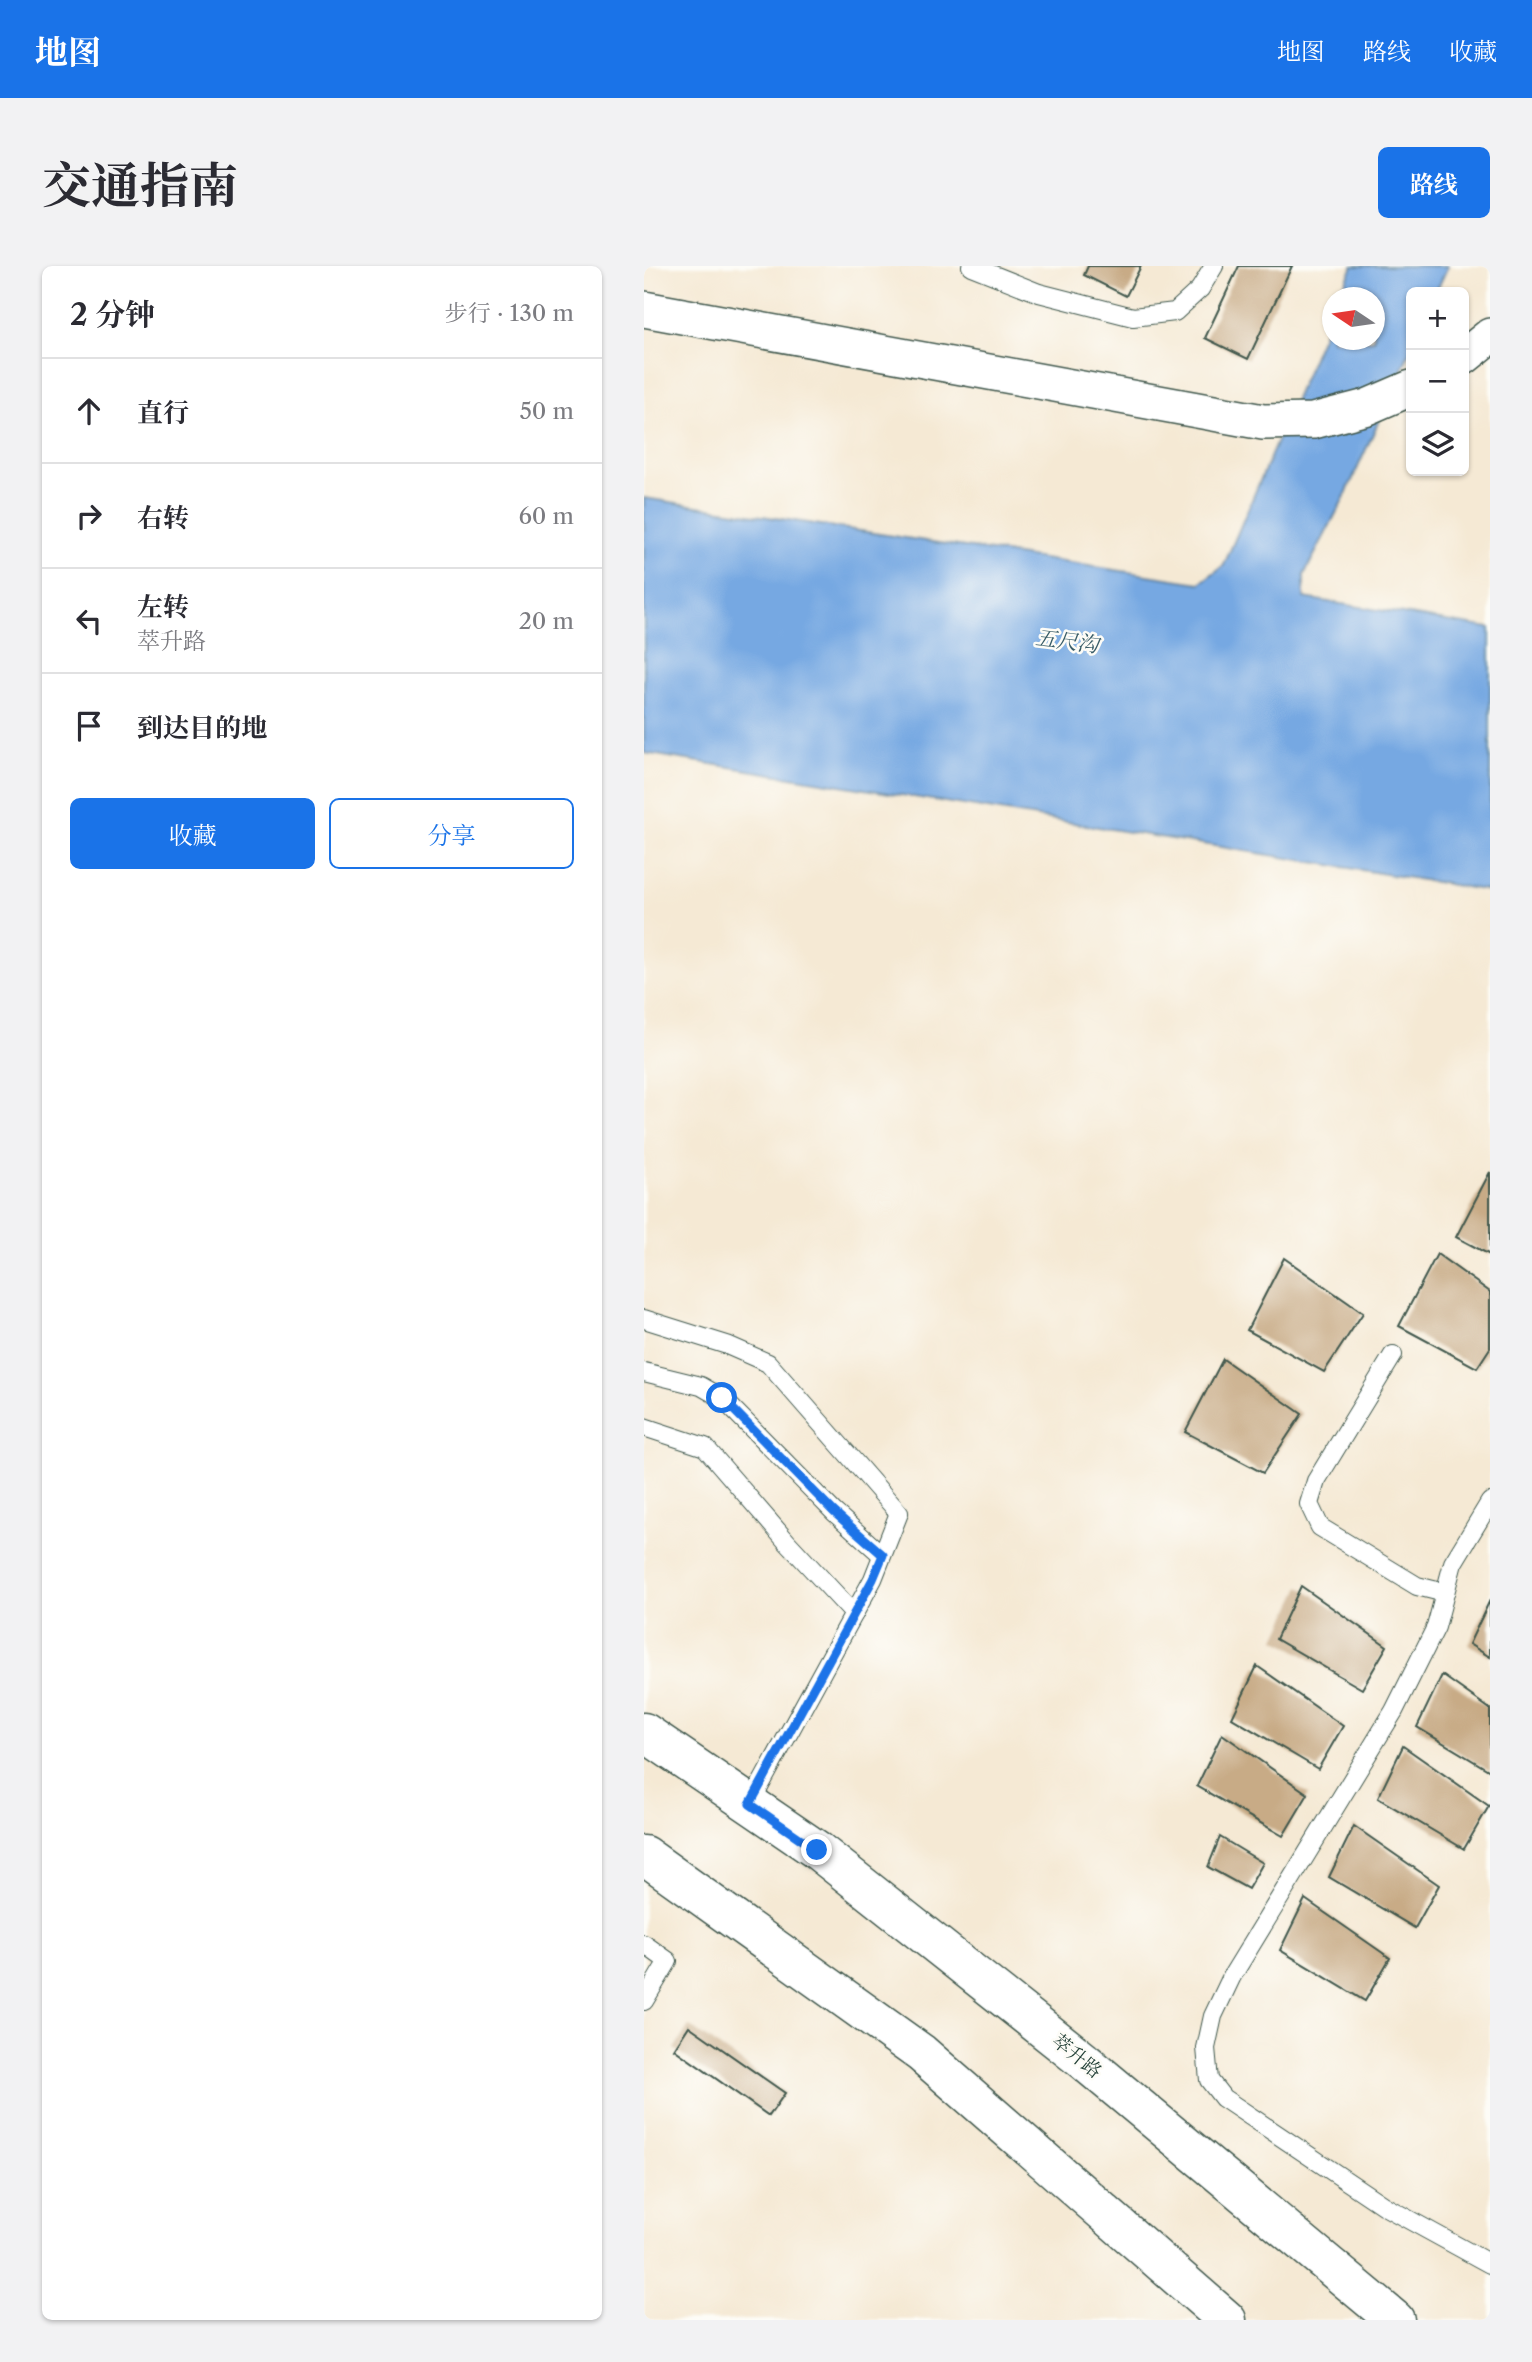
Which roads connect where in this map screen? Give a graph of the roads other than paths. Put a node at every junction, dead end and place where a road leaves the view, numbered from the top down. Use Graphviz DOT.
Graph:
graph roads {
  1 [pos="971,266"];
  2 [pos="1214,266"];
  3 [pos="644,309"];
  4 [pos="1490,335"];
  5 [pos="1469,353"];
  6 [pos="1406,390"];
  7 [pos="644,1319"];
  8 [pos="1393,1355"];
  9 [pos="644,1372"];
  10 [pos="644,1427"];
  11 [pos="1490,1502"];
  12 [pos="883,1555"];
  13 [pos="1445,1593"];
  14 [pos="854,1614"];
  15 [pos="644,1732"];
  16 [pos="750,1804"];
  17 [pos="644,1855"];
  18 [pos="644,1944"];
  19 [pos="644,2001"];
  20 [pos="1490,2264"];
  21 [pos="1227,2320"];
  22 [pos="1395,2320"];
  1 -- 2 [label="lane"];
  3 -- 6 [label="street"];
  4 -- 5 [label="street"];
  7 -- 12 [label="lane"];
  8 -- 13 [label="lane"];
  9 -- 12 [label="lane"];
  10 -- 14 [label="lane"];
  11 -- 13 [label="lane"];
  12 -- 14 [label="lane"];
  13 -- 20 [label="lane"];
  14 -- 16 [label="lane"];
  15 -- 16 [label="street, 萃升路"];
  16 -- 22 [label="street, 萃升路"];
  17 -- 21 [label="street"];
  18 -- 19 [label="lane"];
}
